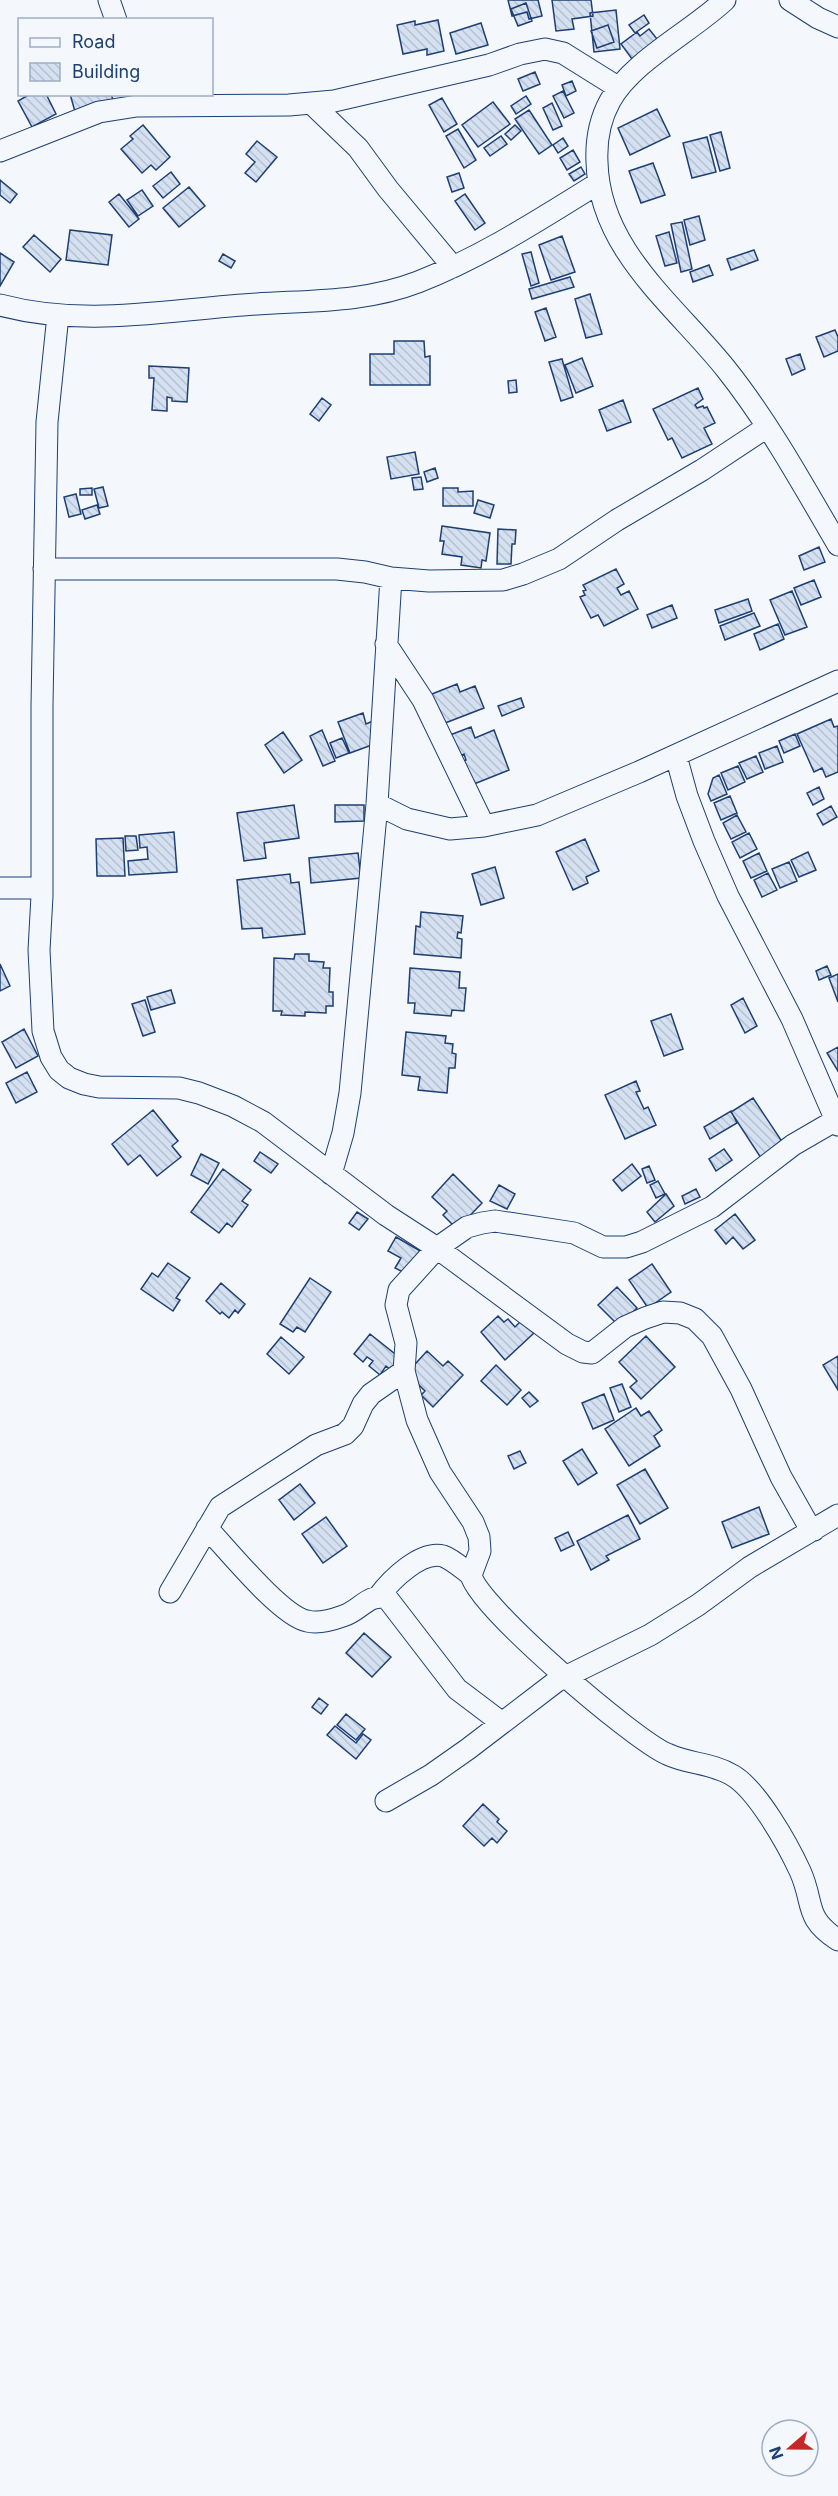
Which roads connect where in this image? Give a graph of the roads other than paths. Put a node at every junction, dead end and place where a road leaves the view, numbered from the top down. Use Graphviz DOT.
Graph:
graph roads {
  1 [pos="109,0"];
  2 [pos="725,0"];
  3 [pos="790,0"];
  4 [pos="115,18"];
  5 [pos="838,27"];
  6 [pos="619,87"];
  7 [pos="136,100"];
  8 [pos="311,103"];
  9 [pos="0,151"];
  10 [pos="597,184"];
  11 [pos="453,267"];
  12 [pos="0,305"];
  13 [pos="58,315"];
  14 [pos="767,427"];
  15 [pos="838,545"];
  16 [pos="44,569"];
  17 [pos="392,578"];
  18 [pos="386,644"];
  19 [pos="838,681"];
  20 [pos="676,756"];
  21 [pos="376,804"];
  22 [pos="484,826"];
  23 [pos="0,888"];
  24 [pos="42,888"];
  25 [pos="837,1122"];
  26 [pos="331,1174"];
  27 [pos="437,1248"];
  28 [pos="404,1371"];
  29 [pos="838,1515"];
  30 [pos="207,1528"];
  31 [pos="814,1530"];
  32 [pos="471,1575"];
  33 [pos="170,1592"];
  34 [pos="379,1596"];
  35 [pos="567,1676"];
  36 [pos="502,1723"];
  37 [pos="386,1801"];
  38 [pos="838,1940"];
  1 -- 4 [label="street"];
  2 -- 6 [label="street"];
  3 -- 5 [label="street"];
  6 -- 8 [label="street"];
  6 -- 10 [label="street"];
  7 -- 8 [label="street"];
  7 -- 9 [label="street"];
  8 -- 11 [label="street"];
  10 -- 11 [label="street"];
  10 -- 14 [label="street"];
  11 -- 13 [label="street"];
  12 -- 13 [label="street"];
  13 -- 16 [label="street"];
  14 -- 15 [label="street"];
  14 -- 17 [label="street"];
  16 -- 17 [label="street"];
  16 -- 24 [label="street"];
  17 -- 18 [label="street"];
  18 -- 21 [label="street"];
  18 -- 22 [label="street"];
  19 -- 20 [label="street"];
  20 -- 22 [label="street"];
  20 -- 25 [label="street"];
  21 -- 22 [label="street"];
  21 -- 26 [label="street"];
  23 -- 24 [label="street"];
  24 -- 26 [label="street"];
  25 -- 27 [label="street"];
  26 -- 27 [label="street"];
  27 -- 28 [label="street"];
  27 -- 31 [label="street"];
  28 -- 30 [label="street"];
  28 -- 32 [label="street"];
  29 -- 31 [label="street"];
  30 -- 33 [label="street"];
  30 -- 34 [label="street"];
  31 -- 35 [label="street"];
  32 -- 34 [label="street"];
  32 -- 35 [label="street"];
  34 -- 36 [label="street"];
  35 -- 36 [label="street"];
  35 -- 38 [label="street"];
  36 -- 37 [label="street"];
}
